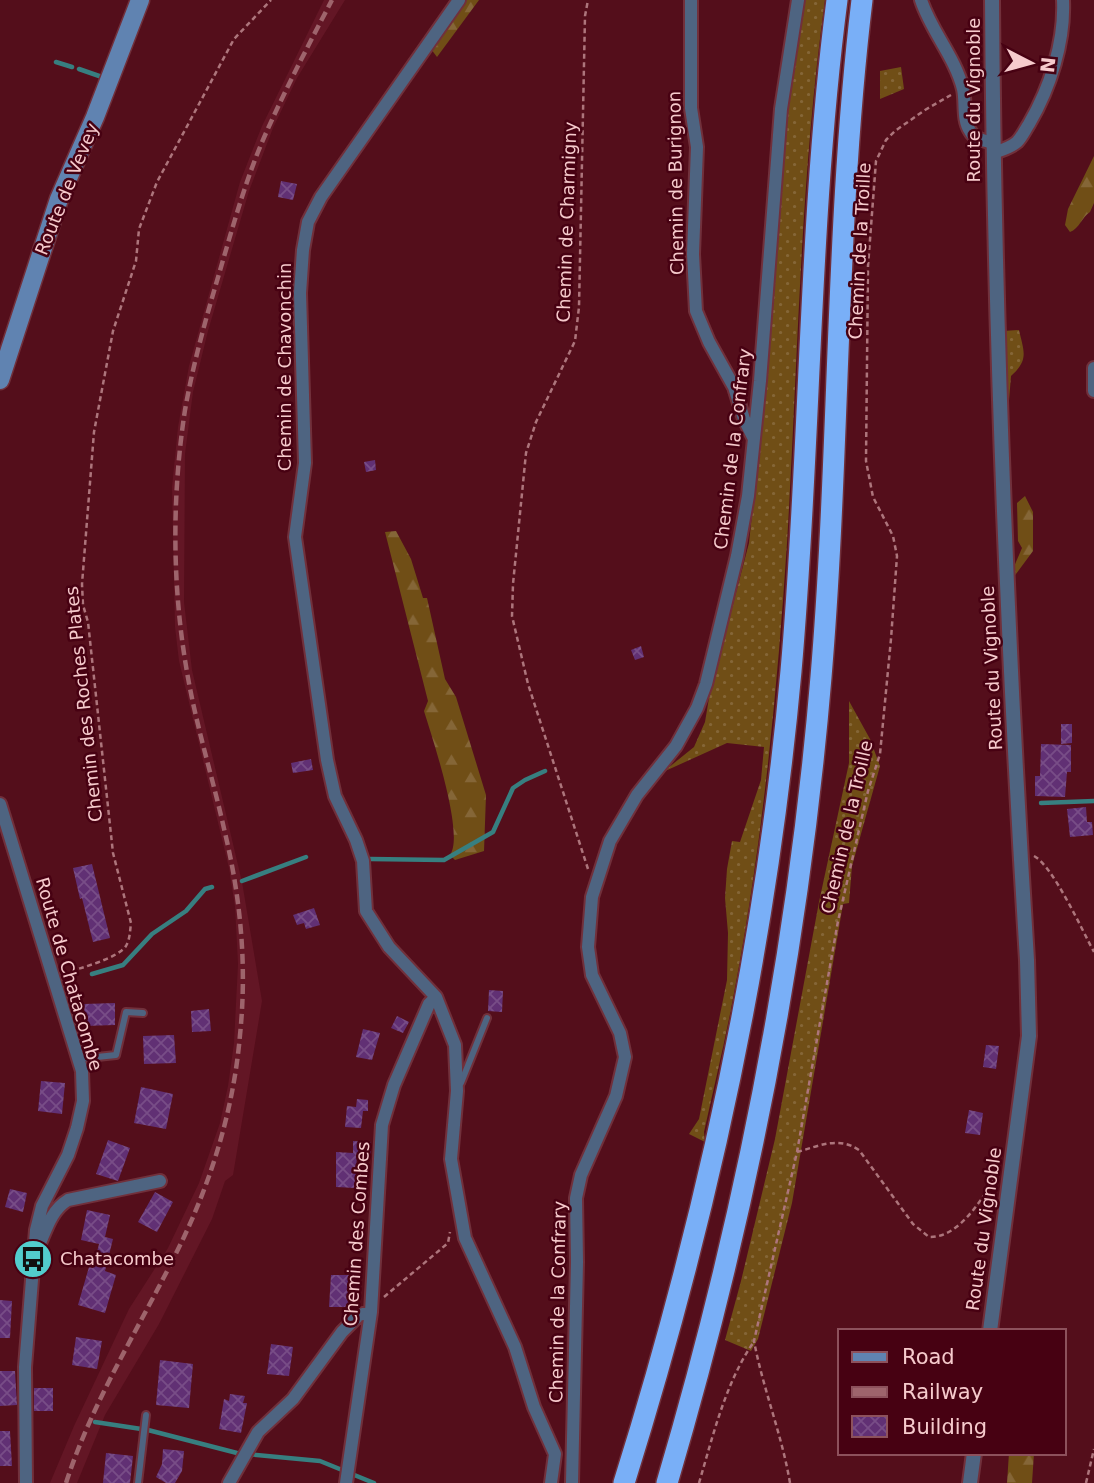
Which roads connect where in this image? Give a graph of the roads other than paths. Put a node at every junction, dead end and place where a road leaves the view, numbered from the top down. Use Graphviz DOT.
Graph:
graph roads {
  1 [pos="140,0"];
  2 [pos="459,0"];
  3 [pos="691,0"];
  4 [pos="798,0"];
  5 [pos="837,0"];
  6 [pos="862,0"];
  7 [pos="922,0"];
  8 [pos="992,0"];
  9 [pos="1063,0"];
  10 [pos="993,148"];
  11 [pos="1094,368"];
  12 [pos="0,380"];
  13 [pos="1094,391"];
  14 [pos="754,437"];
  15 [pos="0,804"];
  16 [pos="436,997"];
  17 [pos="143,1013"];
  18 [pos="487,1018"];
  19 [pos="78,1059"];
  20 [pos="457,1091"];
  21 [pos="160,1181"];
  22 [pos="33,1259"];
  23 [pos="371,1312"];
  24 [pos="990,1329"];
  25 [pos="146,1415"];
  26 [pos="974,1455"];
  27 [pos="26,1483"];
  28 [pos="138,1483"];
  29 [pos="229,1483"];
  30 [pos="345,1483"];
  31 [pos="551,1483"];
  32 [pos="572,1483"];
  33 [pos="624,1483"];
  34 [pos="667,1483"];
  35 [pos="970,1483"];
  1 -- 12 [label="main road, Route de Vevey"];
  2 -- 16 [label="street, Chemin de Chavonchin"];
  3 -- 14 [label="street, Chemin de Burignon"];
  4 -- 14 [label="street, Chemin de la Confrary"];
  5 -- 33 [label="highway"];
  6 -- 34 [label="highway"];
  7 -- 10 [label="street"];
  8 -- 10 [label="street, Route du Vignoble"];
  9 -- 10 [label="street"];
  10 -- 24 [label="street, Route du Vignoble"];
  11 -- 13 [label="street"];
  14 -- 32 [label="street, Chemin de la Confrary"];
  15 -- 19 [label="street, Route de Chatacombe"];
  16 -- 20 [label="street"];
  16 -- 23 [label="street, Chemin des Combes"];
  17 -- 19 [label="lane"];
  18 -- 20 [label="lane"];
  19 -- 22 [label="street, Route de Chatacombe"];
  20 -- 31 [label="street"];
  21 -- 22 [label="street"];
  22 -- 27 [label="street, Route de Chatacombe"];
  23 -- 29 [label="street"];
  23 -- 30 [label="street, Chemin des Combes"];
  25 -- 28 [label="lane"];
  26 -- 35 [label="street"];
}
